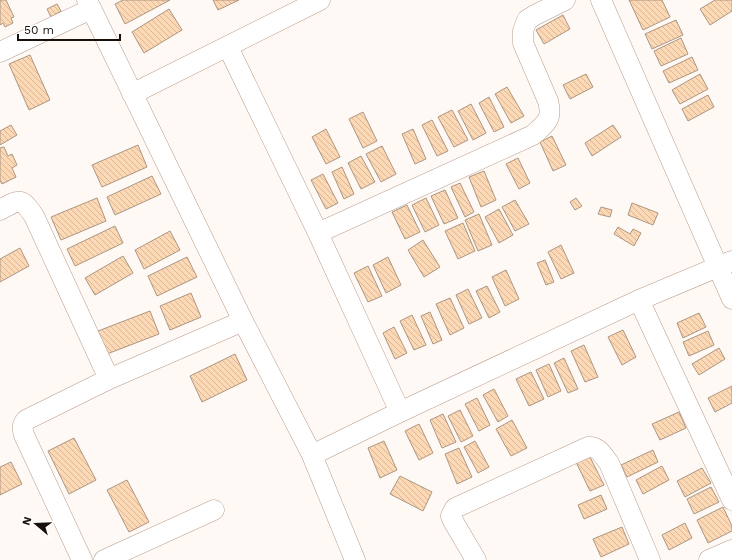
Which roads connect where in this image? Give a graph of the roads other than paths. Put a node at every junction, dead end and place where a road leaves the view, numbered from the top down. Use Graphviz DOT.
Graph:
graph roads {
  1 [pos="320,0"];
  2 [pos="565,0"];
  3 [pos="601,0"];
  4 [pos="89,5"];
  5 [pos="228,48"];
  6 [pos="0,52"];
  7 [pos="132,94"];
  8 [pos="0,210"];
  9 [pos="318,233"];
  10 [pos="725,264"];
  11 [pos="732,299"];
  12 [pos="639,300"];
  13 [pos="243,321"];
  14 [pos="109,379"];
  15 [pos="400,412"];
  16 [pos="312,455"];
  17 [pos="732,500"];
  18 [pos="214,510"];
  19 [pos="732,550"];
  20 [pos="82,560"];
  21 [pos="104,560"];
  22 [pos="355,560"];
  23 [pos="476,560"];
  24 [pos="650,560"];
  25 [pos="709,560"];
  1 -- 5 [label="street"];
  2 -- 9 [label="street"];
  3 -- 10 [label="street"];
  4 -- 6 [label="street"];
  4 -- 7 [label="street"];
  5 -- 7 [label="street"];
  5 -- 9 [label="street"];
  7 -- 13 [label="street"];
  8 -- 14 [label="street"];
  9 -- 15 [label="street"];
  10 -- 11 [label="street"];
  10 -- 12 [label="street"];
  12 -- 15 [label="street"];
  12 -- 17 [label="street"];
  13 -- 14 [label="street"];
  13 -- 16 [label="street"];
  14 -- 20 [label="street"];
  15 -- 16 [label="street"];
  16 -- 22 [label="street"];
  18 -- 21 [label="street"];
  19 -- 25 [label="street"];
  23 -- 24 [label="street"];
}
